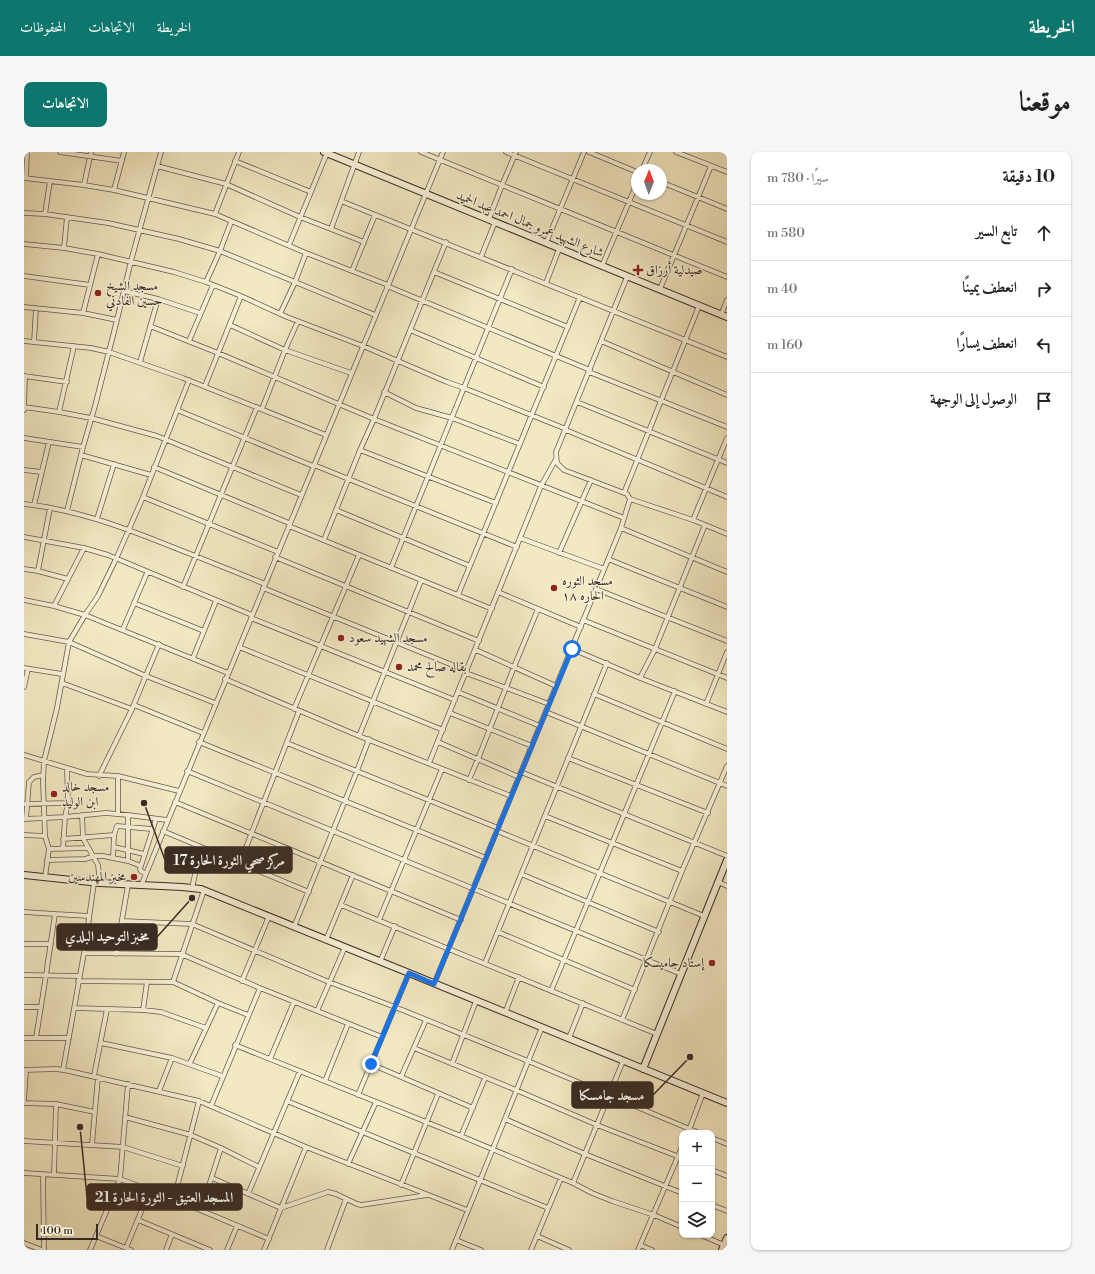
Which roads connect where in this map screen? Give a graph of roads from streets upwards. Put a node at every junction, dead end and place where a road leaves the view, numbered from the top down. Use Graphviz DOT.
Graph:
graph roads {
  1 [pos="27,152"];
  2 [pos="60,152"];
  3 [pos="124,152"];
  4 [pos="161,152"];
  5 [pos="239,152"];
  6 [pos="359,152"];
  7 [pos="421,152"];
  8 [pos="443,152"];
  9 [pos="506,152"];
  10 [pos="584,152"];
  11 [pos="589,152"];
  12 [pos="650,152"];
  13 [pos="676,152"];
  14 [pos="326,153"];
  15 [pos="90,154"];
  16 [pos="515,154"];
  17 [pos="686,154"];
  18 [pos="440,160"];
  19 [pos="122,161"];
  20 [pos="235,161"];
  21 [pos="354,164"];
  22 [pos="645,164"];
  23 [pos="157,166"];
  24 [pos="711,166"];
  25 [pos="631,170"];
  26 [pos="727,172"];
  27 [pos="25,178"];
  28 [pos="573,180"];
  29 [pos="50,181"];
  30 [pos="226,184"];
  31 [pos="667,184"];
  32 [pos="84,185"];
  33 [pos="502,185"];
  34 [pos="114,190"];
  35 [pos="311,192"];
  36 [pos="426,193"];
  37 [pos="631,197"];
  38 [pos="699,197"];
  39 [pos="148,198"];
  40 [pos="341,201"];
  41 [pos="629,202"];
  42 [pos="727,208"];
  43 [pos="561,209"];
  44 [pos="24,212"];
  45 [pos="45,214"];
  46 [pos="215,214"];
  47 [pos="375,215"];
  48 [pos="300,217"];
  49 [pos="67,218"];
  50 [pos="488,219"];
  51 [pos="231,222"];
  52 [pos="495,222"];
  53 [pos="687,226"];
  54 [pos="330,229"];
  55 [pos="411,229"];
  56 [pos="139,230"];
  57 [pos="616,232"];
  58 [pos="364,242"];
  59 [pos="446,242"];
  60 [pos="727,242"];
  61 [pos="546,243"];
  62 [pos="24,244"];
  63 [pos="289,245"];
  64 [pos="64,248"];
  65 [pos="559,249"];
  66 [pos="220,251"];
  67 [pos="306,253"];
  68 [pos="98,254"];
  69 [pos="674,255"];
  70 [pos="481,257"];
  71 [pos="131,261"];
  72 [pos="602,266"];
  73 [pos="512,269"];
  74 [pos="352,270"];
  75 [pos="434,272"];
  76 [pos="24,276"];
  77 [pos="627,277"];
  78 [pos="727,277"];
  79 [pos="206,282"];
  80 [pos="295,282"];
  81 [pos="546,283"];
  82 [pos="90,285"];
  83 [pos="213,285"];
  84 [pos="388,285"];
  85 [pos="660,289"];
  86 [pos="124,291"];
  87 [pos="241,296"];
  88 [pos="580,297"];
  89 [pos="158,299"];
  90 [pos="500,299"];
  91 [pos="422,300"];
  92 [pos="727,300"];
  93 [pos="699,306"];
  94 [pos="24,307"];
  95 [pos="36,308"];
  96 [pos="614,310"];
  97 [pos="83,313"];
  98 [pos="200,313"];
  99 [pos="280,314"];
  100 [pos="376,315"];
  101 [pos="724,316"];
  102 [pos="117,320"];
  103 [pos="298,321"];
  104 [pos="230,325"];
  105 [pos="150,326"];
  106 [pos="568,327"];
  107 [pos="488,328"];
  108 [pos="410,330"];
  109 [pos="686,340"];
  110 [pos="24,341"];
  111 [pos="189,341"];
  112 [pos="602,341"];
  113 [pos="34,342"];
  114 [pos="74,346"];
  115 [pos="363,346"];
  116 [pos="285,350"];
  117 [pos="109,352"];
  118 [pos="218,353"];
  119 [pos="556,356"];
  120 [pos="727,357"];
  121 [pos="476,358"];
  122 [pos="397,360"];
  123 [pos="140,362"];
  124 [pos="589,371"];
  125 [pos="673,372"];
  126 [pos="351,374"];
  127 [pos="25,376"];
  128 [pos="274,376"];
  129 [pos="189,380"];
  130 [pos="66,382"];
  131 [pos="205,386"];
  132 [pos="544,387"];
  133 [pos="464,388"];
  134 [pos="384,392"];
  135 [pos="727,394"];
  136 [pos="661,400"];
  137 [pos="577,402"];
  138 [pos="339,404"];
  139 [pos="24,407"];
  140 [pos="257,407"];
  141 [pos="262,409"];
  142 [pos="24,410"];
  143 [pos="177,410"];
  144 [pos="59,412"];
  145 [pos="532,415"];
  146 [pos="92,418"];
  147 [pos="452,418"];
  148 [pos="374,419"];
  149 [pos="727,427"];
  150 [pos="566,430"];
  151 [pos="649,431"];
  152 [pos="326,435"];
  153 [pos="24,438"];
  154 [pos="165,438"];
  155 [pos="244,438"];
  156 [pos="727,438"];
  157 [pos="49,442"];
  158 [pos="520,444"];
  159 [pos="441,446"];
  160 [pos="83,447"];
  161 [pos="360,450"];
  162 [pos="81,455"];
  163 [pos="556,459"];
  164 [pos="718,459"];
  165 [pos="637,460"];
  166 [pos="727,463"];
  167 [pos="114,464"];
  168 [pos="313,465"];
  169 [pos="154,467"];
  170 [pos="232,467"];
  171 [pos="24,470"];
  172 [pos="42,472"];
  173 [pos="508,473"];
  174 [pos="151,474"];
  175 [pos="428,477"];
  176 [pos="349,479"];
  177 [pos="590,480"];
  178 [pos="541,486"];
  179 [pos="706,489"];
  180 [pos="624,493"];
  181 [pos="221,494"];
  182 [pos="301,494"];
  183 [pos="143,497"];
  184 [pos="727,498"];
  185 [pos="630,499"];
  186 [pos="582,501"];
  187 [pos="496,503"];
  188 [pos="24,504"];
  189 [pos="34,505"];
  190 [pos="416,506"];
  191 [pos="50,508"];
  192 [pos="336,510"];
  193 [pos="67,511"];
  194 [pos="624,518"];
  195 [pos="97,519"];
  196 [pos="693,520"];
  197 [pos="209,524"];
  198 [pos="289,524"];
  199 [pos="705,525"];
  200 [pos="621,528"];
  201 [pos="129,529"];
  202 [pos="483,534"];
  203 [pos="727,534"];
  204 [pos="24,537"];
  205 [pos="403,538"];
  206 [pos="520,538"];
  207 [pos="324,540"];
  208 [pos="43,541"];
  209 [pos="517,547"];
  210 [pos="84,548"];
  211 [pos="278,552"];
  212 [pos="559,553"];
  213 [pos="359,555"];
  214 [pos="196,556"];
  215 [pos="275,557"];
  216 [pos="692,558"];
  217 [pos="116,559"];
  218 [pos="608,559"];
  219 [pos="470,566"];
  220 [pos="391,568"];
  221 [pos="24,569"];
  222 [pos="604,569"];
  223 [pos="38,571"];
  224 [pos="727,572"];
  225 [pos="147,573"];
  226 [pos="68,579"];
  227 [pos="421,581"];
  228 [pos="264,586"];
  229 [pos="346,586"];
  230 [pos="183,587"];
  231 [pos="680,587"];
  232 [pos="596,589"];
  233 [pos="498,592"];
  234 [pos="458,595"];
  235 [pos="24,600"];
  236 [pos="216,601"];
  237 [pos="134,604"];
  238 [pos="54,606"];
  239 [pos="727,607"];
  240 [pos="492,609"];
  241 [pos="538,609"];
  242 [pos="409,612"];
  243 [pos="84,615"];
  244 [pos="334,616"];
  245 [pos="251,617"];
  246 [pos="668,618"];
  247 [pos="584,620"];
  248 [pos="581,627"];
  249 [pos="123,629"];
  250 [pos="204,631"];
  251 [pos="24,634"];
  252 [pos="479,641"];
  253 [pos="69,642"];
  254 [pos="397,642"];
  255 [pos="727,642"];
  256 [pos="159,644"];
  257 [pos="321,646"];
  258 [pos="239,647"];
  259 [pos="572,649"];
  260 [pos="655,649"];
  261 [pos="476,650"];
  262 [pos="727,652"];
  263 [pos="193,658"];
  264 [pos="606,663"];
  265 [pos="514,667"];
  266 [pos="26,668"];
  267 [pos="385,672"];
  268 [pos="466,672"];
  269 [pos="228,673"];
  270 [pos="62,674"];
  271 [pos="309,675"];
  272 [pos="718,675"];
  273 [pos="146,676"];
  274 [pos="640,678"];
  275 [pos="727,678"];
  276 [pos="225,679"];
  277 [pos="62,683"];
  278 [pos="556,686"];
  279 [pos="24,687"];
  280 [pos="506,688"];
  281 [pos="675,691"];
  282 [pos="458,692"];
  283 [pos="594,694"];
  284 [pos="455,700"];
  285 [pos="373,701"];
  286 [pos="216,703"];
  287 [pos="549,704"];
  288 [pos="706,704"];
  289 [pos="133,707"];
  290 [pos="498,708"];
  291 [pos="294,709"];
  292 [pos="299,711"];
  293 [pos="546,712"];
  294 [pos="727,712"];
  295 [pos="450,713"];
  296 [pos="662,722"];
  297 [pos="540,726"];
  298 [pos="581,726"];
  299 [pos="490,729"];
  300 [pos="443,730"];
  301 [pos="203,733"];
  302 [pos="359,736"];
  303 [pos="369,739"];
  304 [pos="199,742"];
  305 [pos="438,742"];
  306 [pos="287,743"];
  307 [pos="532,746"];
  308 [pos="727,749"];
  309 [pos="649,754"];
  310 [pos="24,755"];
  311 [pos="568,758"];
  312 [pos="478,759"];
  313 [pos="44,761"];
  314 [pos="429,764"];
  315 [pos="727,766"];
  316 [pos="67,769"];
  317 [pos="442,769"];
  318 [pos="187,771"];
  319 [pos="357,771"];
  320 [pos="521,772"];
  321 [pos="275,773"];
  322 [pos="43,775"];
  323 [pos="99,776"];
  324 [pos="118,776"];
  325 [pos="519,777"];
  326 [pos="469,780"];
  327 [pos="720,783"];
  328 [pos="636,785"];
  329 [pos="557,786"];
  330 [pos="727,786"];
  331 [pos="179,791"];
  332 [pos="26,793"];
  333 [pos="511,796"];
  334 [pos="429,800"];
  335 [pos="345,801"];
  336 [pos="174,802"];
  337 [pos="25,803"];
  338 [pos="68,803"];
  339 [pos="263,803"];
  340 [pos="44,804"];
  341 [pos="708,813"];
  342 [pos="118,814"];
  343 [pos="624,814"];
  344 [pos="128,815"];
  345 [pos="82,816"];
  346 [pos="544,816"];
  347 [pos="65,817"];
  348 [pos="45,818"];
  349 [pos="25,819"];
  350 [pos="156,819"];
  351 [pos="167,820"];
  352 [pos="127,827"];
  353 [pos="152,829"];
  354 [pos="498,829"];
  355 [pos="416,830"];
  356 [pos="163,831"];
  357 [pos="333,831"];
  358 [pos="252,833"];
  359 [pos="24,835"];
  360 [pos="114,835"];
  361 [pos="45,836"];
  362 [pos="83,838"];
  363 [pos="63,839"];
  364 [pos="612,843"];
  365 [pos="695,843"];
  366 [pos="533,845"];
  367 [pos="114,847"];
  368 [pos="201,847"];
  369 [pos="62,848"];
  370 [pos="88,848"];
  371 [pos="48,849"];
  372 [pos="128,850"];
  373 [pos="144,854"];
  374 [pos="727,856"];
  375 [pos="94,857"];
  376 [pos="113,858"];
  377 [pos="486,858"];
  378 [pos="47,860"];
  379 [pos="404,860"];
  380 [pos="727,860"];
  381 [pos="128,861"];
  382 [pos="321,862"];
  383 [pos="240,863"];
  384 [pos="141,866"];
  385 [pos="682,871"];
  386 [pos="600,873"];
  387 [pos="146,874"];
  388 [pos="521,874"];
  389 [pos="24,875"];
  390 [pos="353,875"];
  391 [pos="45,877"];
  392 [pos="718,882"];
  393 [pos="97,883"];
  394 [pos="128,885"];
  395 [pos="141,886"];
  396 [pos="727,886"];
  397 [pos="192,888"];
  398 [pos="474,888"];
  399 [pos="204,890"];
  400 [pos="391,890"];
  401 [pos="309,892"];
  402 [pos="588,902"];
  403 [pos="671,902"];
  404 [pos="510,903"];
  405 [pos="341,905"];
  406 [pos="24,912"];
  407 [pos="55,914"];
  408 [pos="89,916"];
  409 [pos="269,916"];
  410 [pos="704,916"];
  411 [pos="379,920"];
  412 [pos="461,920"];
  413 [pos="122,921"];
  414 [pos="192,924"];
  415 [pos="395,926"];
  416 [pos="294,927"];
  417 [pos="576,930"];
  418 [pos="498,932"];
  419 [pos="659,932"];
  420 [pos="326,940"];
  421 [pos="24,944"];
  422 [pos="51,944"];
  423 [pos="344,947"];
  424 [pos="449,948"];
  425 [pos="254,950"];
  426 [pos="84,953"];
  427 [pos="116,954"];
  428 [pos="181,954"];
  429 [pos="564,960"];
  430 [pos="647,960"];
  431 [pos="380,962"];
  432 [pos="486,963"];
  433 [pos="409,973"];
  434 [pos="681,974"];
  435 [pos="24,975"];
  436 [pos="46,975"];
  437 [pos="519,977"];
  438 [pos="79,978"];
  439 [pos="242,981"];
  440 [pos="147,982"];
  441 [pos="173,982"];
  442 [pos="329,982"];
  443 [pos="434,984"];
  444 [pos="260,988"];
  445 [pos="635,990"];
  446 [pos="552,991"];
  447 [pos="476,1001"];
  448 [pos="294,1002"];
  449 [pos="218,1003"];
  450 [pos="583,1003"];
  451 [pos="24,1006"];
  452 [pos="41,1007"];
  453 [pos="395,1007"];
  454 [pos="74,1008"];
  455 [pos="107,1010"];
  456 [pos="142,1010"];
  457 [pos="317,1011"];
  458 [pos="505,1012"];
  459 [pos="248,1015"];
  460 [pos="426,1020"];
  461 [pos="622,1020"];
  462 [pos="348,1024"];
  463 [pos="542,1027"];
  464 [pos="206,1028"];
  465 [pos="657,1034"];
  466 [pos="463,1035"];
  467 [pos="382,1037"];
  468 [pos="24,1038"];
  469 [pos="36,1038"];
  470 [pos="69,1038"];
  471 [pos="569,1038"];
  472 [pos="101,1043"];
  473 [pos="235,1045"];
  474 [pos="414,1048"];
  475 [pos="172,1058"];
  476 [pos="270,1059"];
  477 [pos="528,1061"];
  478 [pos="623,1061"];
  479 [pos="190,1063"];
  480 [pos="371,1064"];
  481 [pos="452,1064"];
  482 [pos="643,1069"];
  483 [pos="25,1070"];
  484 [pos="63,1070"];
  485 [pos="300,1071"];
  486 [pos="222,1076"];
  487 [pos="96,1077"];
  488 [pos="401,1077"];
  489 [pos="485,1078"];
  490 [pos="325,1081"];
  491 [pos="128,1084"];
  492 [pos="516,1090"];
  493 [pos="158,1091"];
  494 [pos="703,1093"];
  495 [pos="438,1094"];
  496 [pos="358,1095"];
  497 [pos="609,1096"];
  498 [pos="287,1101"];
  499 [pos="24,1102"];
  500 [pos="199,1102"];
  501 [pos="376,1102"];
  502 [pos="727,1103"];
  503 [pos="56,1104"];
  504 [pos="211,1106"];
  505 [pos="473,1108"];
  506 [pos="95,1112"];
  507 [pos="125,1117"];
  508 [pos="505,1119"];
  509 [pos="427,1122"];
  510 [pos="597,1125"];
  511 [pos="687,1130"];
  512 [pos="689,1130"];
  513 [pos="362,1132"];
  514 [pos="274,1134"];
  515 [pos="191,1136"];
  516 [pos="461,1136"];
  517 [pos="715,1139"];
  518 [pos="24,1141"];
  519 [pos="55,1143"];
  520 [pos="92,1144"];
  521 [pos="727,1144"];
  522 [pos="123,1147"];
  523 [pos="306,1147"];
  524 [pos="221,1148"];
  525 [pos="492,1150"];
  526 [pos="414,1153"];
  527 [pos="585,1154"];
  528 [pos="679,1157"];
  529 [pos="679,1159"];
  530 [pos="348,1164"];
  531 [pos="183,1166"];
  532 [pos="259,1167"];
  533 [pos="715,1171"];
  534 [pos="24,1173"];
  535 [pos="43,1175"];
  536 [pos="54,1175"];
  537 [pos="727,1176"];
  538 [pos="212,1178"];
  539 [pos="560,1178"];
  540 [pos="120,1179"];
  541 [pos="480,1180"];
  542 [pos="574,1183"];
  543 [pos="401,1185"];
  544 [pos="666,1186"];
  545 [pos="150,1190"];
  546 [pos="679,1191"];
  547 [pos="248,1194"];
  548 [pos="428,1195"];
  549 [pos="346,1198"];
  550 [pos="174,1199"];
  551 [pos="715,1206"];
  552 [pos="281,1208"];
  553 [pos="548,1208"];
  554 [pos="201,1210"];
  555 [pos="468,1210"];
  556 [pos="727,1211"];
  557 [pos="654,1215"];
  558 [pos="138,1220"];
  559 [pos="237,1226"];
  560 [pos="679,1226"];
  561 [pos="172,1234"];
  562 [pos="96,1236"];
  563 [pos="536,1236"];
  564 [pos="706,1238"];
  565 [pos="727,1238"];
  566 [pos="268,1239"];
  567 [pos="456,1240"];
  568 [pos="24,1243"];
  569 [pos="640,1245"];
  570 [pos="723,1247"];
  571 [pos="126,1248"];
  572 [pos="43,1250"];
  573 [pos="90,1250"];
  574 [pos="131,1250"];
  575 [pos="166,1250"];
  576 [pos="210,1250"];
  577 [pos="227,1250"];
  578 [pos="264,1250"];
  579 [pos="327,1250"];
  580 [pos="452,1250"];
  581 [pos="481,1250"];
  582 [pos="531,1250"];
  583 [pos="569,1250"];
  584 [pos="638,1250"];
  585 [pos="652,1250"];
  1 -- 27 [label="street"];
  2 -- 15 [label="street"];
  3 -- 19 [label="street"];
  4 -- 23 [label="street"];
  5 -- 20 [label="street"];
  6 -- 21 [label="street"];
  7 -- 18 [label="street"];
  8 -- 18 [label="street"];
  9 -- 16 [label="street"];
  10 -- 28 [label="street"];
  11 -- 25 [label="street"];
  12 -- 22 [label="street"];
  13 -- 17 [label="street"];
  14 -- 21 [label="street, شارع الشهيد عمرو جمال احمد عبد الحميد"];
  14 -- 35 [label="street"];
  15 -- 19 [label="street"];
  15 -- 32 [label="street"];
  16 -- 28 [label="street"];
  16 -- 33 [label="street"];
  17 -- 24 [label="street"];
  18 -- 33 [label="street"];
  18 -- 36 [label="street"];
  19 -- 34 [label="street"];
  20 -- 30 [label="street"];
  20 -- 35 [label="street"];
  21 -- 36 [label="street, شارع الشهيد عمرو جمال احمد عبد الحميد"];
  21 -- 40 [label="street"];
  23 -- 30 [label="street"];
  23 -- 39 [label="street"];
  24 -- 26 [label="street"];
  24 -- 38 [label="street"];
  27 -- 29 [label="street"];
  28 -- 41 [label="street"];
  28 -- 43 [label="street"];
  29 -- 32 [label="street"];
  29 -- 45 [label="street"];
  30 -- 46 [label="street"];
  30 -- 48 [label="street"];
  31 -- 38 [label="street"];
  32 -- 34 [label="street"];
  33 -- 43 [label="street"];
  33 -- 50 [label="street"];
  34 -- 39 [label="street"];
  35 -- 48 [label="street"];
  36 -- 50 [label="street, شارع الشهيد عمرو جمال احمد عبد الحميد"];
  36 -- 55 [label="street"];
  37 -- 41 [label="street"];
  38 -- 42 [label="street"];
  38 -- 53 [label="street"];
  39 -- 46 [label="street"];
  39 -- 56 [label="street"];
  40 -- 47 [label="street"];
  40 -- 54 [label="street"];
  41 -- 53 [label="street"];
  41 -- 57 [label="street"];
  43 -- 57 [label="street"];
  43 -- 61 [label="street"];
  44 -- 45 [label="street"];
  45 -- 49 [label="street"];
  46 -- 51 [label="street"];
  47 -- 55 [label="street"];
  47 -- 58 [label="street"];
  48 -- 54 [label="street"];
  48 -- 63 [label="street"];
  49 -- 56 [label="street"];
  49 -- 64 [label="street"];
  50 -- 52 [label="street, شارع الشهيد عمرو جمال احمد عبد الحميد"];
  51 -- 63 [label="street"];
  51 -- 66 [label="street"];
  52 -- 61 [label="street, شارع الشهيد عمرو جمال احمد عبد الحميد"];
  52 -- 70 [label="street"];
  53 -- 60 [label="street"];
  53 -- 69 [label="street"];
  54 -- 58 [label="street"];
  55 -- 59 [label="street"];
  55 -- 84 [label="street"];
  56 -- 66 [label="street"];
  56 -- 71 [label="street"];
  57 -- 69 [label="street"];
  57 -- 72 [label="street"];
  58 -- 74 [label="street"];
  59 -- 70 [label="street"];
  59 -- 75 [label="street"];
  61 -- 65 [label="street, شارع الشهيد عمرو جمال احمد عبد الحميد"];
  62 -- 64 [label="street"];
  63 -- 67 [label="street"];
  64 -- 68 [label="street"];
  65 -- 72 [label="street, شارع الشهيد عمرو جمال احمد عبد الحميد"];
  65 -- 81 [label="street"];
  66 -- 79 [label="street"];
  66 -- 80 [label="street"];
  67 -- 74 [label="street"];
  67 -- 80 [label="street"];
  68 -- 71 [label="street"];
  68 -- 82 [label="street"];
  69 -- 78 [label="street"];
  69 -- 85 [label="street"];
  70 -- 73 [label="street"];
  71 -- 79 [label="street"];
  71 -- 86 [label="street"];
  72 -- 77 [label="street, شارع الشهيد عمرو جمال احمد عبد الحميد"];
  73 -- 81 [label="street"];
  73 -- 90 [label="street"];
  74 -- 84 [label="street"];
  75 -- 90 [label="street"];
  75 -- 91 [label="street"];
  76 -- 82 [label="street"];
  77 -- 85 [label="street, شارع الشهيد عمرو جمال احمد عبد الحميد"];
  77 -- 96 [label="street"];
  79 -- 83 [label="street"];
  80 -- 99 [label="street"];
  80 -- 100 [label="street"];
  81 -- 88 [label="street"];
  82 -- 97 [label="street"];
  83 -- 87 [label="street"];
  83 -- 98 [label="street"];
  84 -- 91 [label="street"];
  84 -- 100 [label="street"];
  85 -- 93 [label="street, شارع الشهيد عمرو جمال احمد عبد الحميد"];
  86 -- 89 [label="street"];
  86 -- 102 [label="street"];
  87 -- 99 [label="street"];
  87 -- 104 [label="street"];
  88 -- 96 [label="street"];
  88 -- 106 [label="street"];
  89 -- 98 [label="street"];
  89 -- 105 [label="street"];
  90 -- 106 [label="street"];
  90 -- 107 [label="street"];
  91 -- 107 [label="street"];
  91 -- 108 [label="street"];
  92 -- 101 [label="street"];
  93 -- 101 [label="street, شارع الشهيد عمرو جمال احمد عبد الحميد"];
  93 -- 109 [label="street"];
  94 -- 95 [label="street"];
  95 -- 97 [label="street"];
  95 -- 113 [label="street"];
  96 -- 109 [label="street"];
  96 -- 112 [label="street"];
  97 -- 102 [label="street"];
  98 -- 111 [label="street"];
  99 -- 103 [label="street"];
  100 -- 115 [label="street"];
  102 -- 117 [label="street"];
  103 -- 115 [label="street"];
  103 -- 116 [label="street"];
  104 -- 116 [label="street"];
  104 -- 118 [label="street"];
  105 -- 111 [label="street"];
  105 -- 123 [label="street"];
  106 -- 119 [label="street"];
  107 -- 119 [label="street"];
  107 -- 121 [label="street"];
  108 -- 121 [label="street"];
  108 -- 122 [label="street"];
  109 -- 120 [label="street"];
  109 -- 125 [label="street"];
  110 -- 113 [label="street"];
  111 -- 118 [label="street"];
  112 -- 124 [label="street"];
  112 -- 125 [label="street"];
  113 -- 114 [label="street"];
  114 -- 117 [label="street"];
  114 -- 130 [label="street"];
  115 -- 122 [label="street"];
  115 -- 126 [label="street"];
  116 -- 126 [label="street"];
  116 -- 128 [label="street"];
  117 -- 123 [label="street"];
  117 -- 146 [label="street"];
  118 -- 128 [label="street"];
  118 -- 131 [label="street"];
  119 -- 124 [label="street"];
  119 -- 132 [label="street"];
  121 -- 132 [label="street"];
  121 -- 133 [label="street"];
  122 -- 133 [label="street"];
  122 -- 134 [label="street"];
  123 -- 129 [label="street"];
  124 -- 136 [label="street"];
  124 -- 137 [label="street"];
  125 -- 135 [label="street"];
  125 -- 136 [label="street"];
  126 -- 138 [label="street"];
  127 -- 130 [label="street"];
  127 -- 139 [label="street"];
  128 -- 138 [label="street"];
  128 -- 141 [label="street"];
  129 -- 131 [label="street"];
  129 -- 143 [label="street"];
  130 -- 144 [label="street"];
  131 -- 140 [label="street"];
  132 -- 145 [label="street"];
  133 -- 145 [label="street"];
  133 -- 147 [label="street"];
  134 -- 147 [label="street"];
  134 -- 148 [label="street"];
  136 -- 149 [label="street"];
  136 -- 151 [label="street"];
  137 -- 150 [label="street"];
  137 -- 151 [label="street"];
  138 -- 148 [label="street"];
  138 -- 152 [label="street"];
  139 -- 142 [label="street"];
  139 -- 144 [label="street"];
  140 -- 141 [label="street"];
  140 -- 155 [label="street"];
  141 -- 152 [label="street"];
  143 -- 154 [label="street"];
  143 -- 155 [label="street"];
  144 -- 146 [label="street"];
  145 -- 150 [label="street"];
  145 -- 158 [label="street"];
  146 -- 154 [label="street"];
  146 -- 160 [label="street"];
  147 -- 158 [label="street"];
  147 -- 159 [label="street"];
  148 -- 159 [label="street"];
  148 -- 161 [label="street"];
  150 -- 163 [label="street"];
  150 -- 165 [label="street"];
  151 -- 164 [label="street"];
  151 -- 165 [label="street"];
  152 -- 168 [label="street"];
  153 -- 157 [label="street"];
  154 -- 169 [label="street"];
  154 -- 170 [label="street"];
  155 -- 168 [label="street"];
  155 -- 170 [label="street"];
  156 -- 164 [label="street"];
  157 -- 160 [label="street"];
  157 -- 172 [label="street"];
  158 -- 173 [label="street"];
  159 -- 173 [label="street"];
  159 -- 175 [label="street"];
  160 -- 162 [label="street"];
  161 -- 175 [label="street"];
  161 -- 176 [label="street"];
  162 -- 167 [label="street"];
  162 -- 193 [label="street"];
  163 -- 177 [label="street"];
  163 -- 178 [label="street"];
  164 -- 166 [label="street"];
  164 -- 179 [label="street"];
  165 -- 179 [label="street"];
  165 -- 180 [label="street"];
  167 -- 174 [label="street"];
  167 -- 195 [label="street"];
  168 -- 176 [label="street"];
  168 -- 182 [label="street"];
  169 -- 174 [label="street"];
  169 -- 181 [label="street"];
  170 -- 181 [label="street"];
  170 -- 182 [label="street"];
  171 -- 172 [label="street"];
  172 -- 189 [label="street"];
  173 -- 178 [label="street"];
  173 -- 187 [label="street"];
  174 -- 183 [label="street"];
  175 -- 187 [label="street"];
  175 -- 190 [label="street"];
  176 -- 190 [label="street"];
  176 -- 192 [label="street"];
  177 -- 180 [label="street"];
  177 -- 186 [label="street"];
  178 -- 186 [label="street"];
  178 -- 206 [label="street"];
  179 -- 184 [label="street"];
  179 -- 196 [label="street"];
  180 -- 185 [label="street"];
  181 -- 197 [label="street"];
  181 -- 198 [label="street"];
  182 -- 198 [label="street"];
  183 -- 197 [label="street"];
  183 -- 201 [label="street"];
  185 -- 194 [label="street"];
  185 -- 196 [label="street"];
  186 -- 194 [label="street"];
  186 -- 212 [label="street"];
  187 -- 202 [label="street"];
  188 -- 189 [label="street"];
  189 -- 191 [label="street"];
  190 -- 202 [label="street"];
  190 -- 205 [label="street"];
  191 -- 193 [label="street"];
  191 -- 208 [label="street"];
  192 -- 205 [label="street"];
  192 -- 207 [label="street"];
  193 -- 195 [label="street"];
  194 -- 200 [label="street"];
  195 -- 201 [label="street"];
  196 -- 199 [label="street"];
  197 -- 211 [label="street"];
  197 -- 214 [label="street"];
  198 -- 207 [label="street"];
  198 -- 211 [label="street"];
  199 -- 203 [label="street"];
  199 -- 216 [label="street"];
  200 -- 216 [label="street"];
  200 -- 218 [label="street"];
  201 -- 214 [label="street"];
  201 -- 217 [label="street"];
  202 -- 209 [label="street"];
  202 -- 219 [label="street"];
  204 -- 208 [label="street"];
  205 -- 219 [label="street"];
  205 -- 220 [label="street"];
  206 -- 209 [label="street"];
  206 -- 212 [label="street"];
  207 -- 213 [label="street"];
  208 -- 210 [label="street"];
  208 -- 223 [label="street"];
  209 -- 233 [label="street"];
  210 -- 217 [label="street"];
  210 -- 226 [label="street"];
  211 -- 215 [label="street"];
  212 -- 222 [label="street"];
  213 -- 220 [label="street"];
  213 -- 229 [label="street"];
  214 -- 228 [label="street"];
  214 -- 230 [label="street"];
  215 -- 228 [label="street"];
  215 -- 229 [label="street"];
  216 -- 224 [label="street"];
  216 -- 231 [label="street"];
  217 -- 225 [label="street"];
  217 -- 243 [label="street"];
  218 -- 222 [label="street"];
  218 -- 231 [label="street"];
  219 -- 234 [label="street"];
  220 -- 227 [label="street"];
  221 -- 223 [label="street"];
  222 -- 232 [label="street"];
  223 -- 226 [label="street"];
  225 -- 230 [label="street"];
  225 -- 237 [label="street"];
  226 -- 238 [label="street"];
  227 -- 234 [label="street"];
  227 -- 242 [label="street"];
  228 -- 244 [label="street"];
  228 -- 245 [label="street"];
  229 -- 242 [label="street"];
  229 -- 244 [label="street"];
  230 -- 236 [label="street"];
  231 -- 239 [label="street"];
  231 -- 246 [label="street"];
  232 -- 246 [label="street"];
  232 -- 247 [label="street"];
  233 -- 240 [label="street"];
  233 -- 241 [label="street"];
  234 -- 240 [label="street"];
  235 -- 238 [label="street"];
  236 -- 245 [label="street"];
  236 -- 250 [label="street"];
  237 -- 249 [label="street"];
  237 -- 250 [label="street"];
  238 -- 243 [label="street"];
  240 -- 252 [label="street"];
  241 -- 248 [label="street"];
  241 -- 265 [label="street"];
  242 -- 252 [label="street"];
  242 -- 254 [label="street"];
  243 -- 249 [label="street"];
  243 -- 253 [label="street"];
  244 -- 254 [label="street"];
  244 -- 257 [label="street"];
  245 -- 257 [label="street"];
  245 -- 258 [label="street"];
  246 -- 255 [label="street"];
  246 -- 260 [label="street"];
  247 -- 248 [label="street"];
  247 -- 260 [label="street"];
  248 -- 259 [label="street"];
  249 -- 256 [label="street"];
  250 -- 263 [label="street"];
  251 -- 253 [label="street"];
  252 -- 261 [label="street"];
  253 -- 270 [label="street"];
  253 -- 273 [label="street"];
  254 -- 267 [label="street"];
  254 -- 268 [label="street"];
  256 -- 263 [label="street"];
  256 -- 273 [label="street"];
  257 -- 267 [label="street"];
  257 -- 271 [label="street"];
  258 -- 269 [label="street"];
  258 -- 271 [label="street"];
  259 -- 264 [label="street"];
  259 -- 278 [label="street"];
  260 -- 272 [label="street"];
  260 -- 274 [label="street"];
  261 -- 265 [label="street"];
  261 -- 268 [label="street"];
  262 -- 272 [label="street"];
  263 -- 269 [label="street"];
  264 -- 274 [label="street"];
  264 -- 283 [label="street"];
  265 -- 278 [label="street"];
  265 -- 280 [label="street"];
  266 -- 270 [label="street"];
  266 -- 279 [label="street"];
  267 -- 284 [label="street"];
  267 -- 285 [label="street"];
  268 -- 280 [label="street"];
  268 -- 282 [label="street"];
  269 -- 276 [label="street"];
  270 -- 277 [label="street"];
  271 -- 285 [label="street"];
  271 -- 291 [label="street"];
  272 -- 275 [label="street"];
  272 -- 288 [label="street"];
  273 -- 286 [label="street"];
  273 -- 289 [label="street"];
  274 -- 281 [label="street"];
  276 -- 286 [label="street"];
  276 -- 291 [label="street"];
  277 -- 289 [label="street"];
  277 -- 313 [label="street"];
  278 -- 287 [label="street"];
  280 -- 287 [label="street"];
  280 -- 290 [label="street"];
  281 -- 288 [label="street"];
  281 -- 296 [label="street"];
  282 -- 284 [label="street"];
  282 -- 290 [label="street"];
  283 -- 296 [label="street"];
  283 -- 298 [label="street"];
  284 -- 295 [label="street"];
  285 -- 300 [label="street"];
  285 -- 302 [label="street"];
  286 -- 301 [label="street"];
  287 -- 293 [label="street"];
  288 -- 294 [label="street"];
  289 -- 301 [label="street"];
  289 -- 323 [label="street"];
  290 -- 297 [label="street"];
  290 -- 299 [label="street"];
  291 -- 292 [label="street"];
  292 -- 302 [label="street"];
  292 -- 306 [label="street"];
  293 -- 297 [label="street"];
  293 -- 298 [label="street"];
  295 -- 299 [label="street"];
  295 -- 300 [label="street"];
  296 -- 308 [label="street"];
  296 -- 309 [label="street"];
  297 -- 307 [label="street"];
  298 -- 309 [label="street"];
  298 -- 311 [label="street"];
  299 -- 307 [label="street"];
  299 -- 312 [label="street"];
  300 -- 305 [label="street"];
  301 -- 304 [label="street"];
  302 -- 303 [label="street"];
  303 -- 314 [label="street"];
  303 -- 319 [label="street"];
  304 -- 318 [label="street"];
  304 -- 321 [label="street"];
  305 -- 312 [label="street"];
  305 -- 314 [label="street"];
  306 -- 319 [label="street"];
  306 -- 321 [label="street"];
  307 -- 320 [label="street"];
  309 -- 327 [label="street"];
  309 -- 328 [label="street"];
  310 -- 313 [label="street"];
  311 -- 328 [label="street"];
  311 -- 329 [label="street"];
  312 -- 325 [label="street"];
  312 -- 326 [label="street"];
  313 -- 316 [label="street"];
  313 -- 322 [label="street"];
  314 -- 317 [label="street"];
  315 -- 327 [label="street"];
  316 -- 323 [label="street"];
  316 -- 338 [label="street"];
  317 -- 326 [label="street"];
  317 -- 334 [label="street"];
  318 -- 331 [label="street"];
  318 -- 339 [label="street"];
  319 -- 334 [label="street"];
  319 -- 335 [label="street"];
  320 -- 325 [label="street"];
  320 -- 329 [label="street"];
  321 -- 335 [label="street"];
  321 -- 339 [label="street"];
  322 -- 332 [label="street"];
  322 -- 340 [label="street"];
  323 -- 324 [label="street"];
  324 -- 331 [label="street"];
  324 -- 342 [label="street"];
  325 -- 333 [label="street"];
  326 -- 333 [label="street"];
  327 -- 330 [label="street"];
  327 -- 341 [label="street"];
  328 -- 341 [label="street"];
  328 -- 343 [label="street"];
  329 -- 343 [label="street"];
  329 -- 346 [label="street"];
  331 -- 336 [label="street"];
  332 -- 337 [label="street"];
  333 -- 354 [label="street"];
  334 -- 354 [label="street"];
  334 -- 355 [label="street"];
  335 -- 355 [label="street"];
  335 -- 357 [label="street"];
  336 -- 351 [label="street"];
  336 -- 358 [label="street"];
  337 -- 340 [label="street"];
  337 -- 349 [label="street"];
  338 -- 340 [label="street"];
  338 -- 347 [label="street"];
  339 -- 357 [label="street"];
  339 -- 358 [label="street"];
  340 -- 348 [label="street"];
  341 -- 365 [label="street"];
  342 -- 344 [label="street"];
  342 -- 345 [label="street"];
  343 -- 364 [label="street"];
  343 -- 365 [label="street"];
  344 -- 350 [label="street"];
  344 -- 352 [label="street"];
  345 -- 347 [label="street"];
  345 -- 362 [label="street"];
  346 -- 364 [label="street"];
  346 -- 366 [label="street"];
  347 -- 348 [label="street"];
  347 -- 363 [label="street"];
  348 -- 349 [label="street"];
  348 -- 361 [label="street"];
  350 -- 351 [label="street"];
  350 -- 353 [label="street"];
  351 -- 356 [label="street"];
  352 -- 353 [label="street"];
  352 -- 360 [label="street"];
  352 -- 372 [label="street"];
  353 -- 373 [label="street"];
  354 -- 366 [label="street"];
  354 -- 377 [label="street"];
  355 -- 377 [label="street"];
  355 -- 379 [label="street"];
  356 -- 368 [label="street"];
  356 -- 387 [label="street"];
  357 -- 379 [label="street"];
  357 -- 382 [label="street"];
  358 -- 382 [label="street"];
  358 -- 383 [label="street"];
  359 -- 361 [label="street"];
  360 -- 362 [label="street"];
  360 -- 367 [label="street"];
  361 -- 371 [label="street"];
  362 -- 363 [label="street"];
  362 -- 370 [label="street"];
  363 -- 369 [label="street"];
  364 -- 385 [label="street"];
  364 -- 386 [label="street"];
  365 -- 374 [label="street"];
  365 -- 385 [label="street"];
  366 -- 386 [label="street"];
  366 -- 388 [label="street"];
  367 -- 372 [label="street"];
  367 -- 376 [label="street"];
  368 -- 383 [label="street"];
  368 -- 397 [label="street"];
  369 -- 370 [label="street"];
  369 -- 371 [label="street"];
  370 -- 375 [label="street"];
  371 -- 378 [label="street"];
  372 -- 373 [label="street"];
  372 -- 381 [label="street"];
  373 -- 384 [label="street"];
  375 -- 376 [label="street"];
  375 -- 378 [label="street"];
  375 -- 393 [label="street"];
  376 -- 381 [label="street"];
  377 -- 398 [label="street"];
  378 -- 391 [label="street"];
  379 -- 398 [label="street"];
  379 -- 400 [label="street"];
  380 -- 392 [label="street"];
  381 -- 384 [label="street"];
  382 -- 390 [label="street"];
  382 -- 401 [label="street"];
  383 -- 401 [label="street"];
  384 -- 387 [label="street"];
  385 -- 403 [label="street"];
  386 -- 402 [label="street"];
  386 -- 403 [label="street"];
  387 -- 395 [label="street"];
  388 -- 402 [label="street"];
  388 -- 404 [label="street"];
  389 -- 391 [label="street"];
  390 -- 400 [label="street"];
  390 -- 405 [label="street"];
  391 -- 393 [label="street"];
  392 -- 396 [label="street"];
  392 -- 410 [label="street"];
  393 -- 394 [label="street"];
  393 -- 408 [label="street"];
  394 -- 395 [label="street"];
  394 -- 413 [label="street"];
  395 -- 397 [label="street"];
  397 -- 399 [label="street"];
  398 -- 404 [label="street"];
  398 -- 412 [label="street"];
  399 -- 409 [label="street"];
  399 -- 414 [label="street"];
  400 -- 411 [label="street"];
  400 -- 412 [label="street"];
  401 -- 416 [label="street"];
  402 -- 417 [label="street"];
  402 -- 419 [label="street"];
  403 -- 410 [label="street"];
  403 -- 419 [label="street"];
  404 -- 417 [label="street"];
  404 -- 418 [label="street"];
  405 -- 411 [label="street"];
  405 -- 420 [label="street"];
  406 -- 407 [label="street"];
  407 -- 408 [label="street"];
  407 -- 422 [label="street"];
  408 -- 426 [label="street"];
  409 -- 416 [label="street"];
  409 -- 425 [label="street"];
  410 -- 434 [label="street"];
  411 -- 415 [label="street"];
  412 -- 424 [label="street"];
  413 -- 414 [label="street"];
  413 -- 427 [label="street"];
  414 -- 425 [label="street"];
  414 -- 428 [label="street"];
  415 -- 424 [label="street"];
  415 -- 431 [label="street"];
  416 -- 420 [label="street"];
  417 -- 429 [label="street"];
  417 -- 430 [label="street"];
  418 -- 429 [label="street"];
  418 -- 432 [label="street"];
  419 -- 430 [label="street"];
  420 -- 423 [label="street"];
  421 -- 422 [label="street"];
  422 -- 436 [label="street"];
  423 -- 431 [label="street"];
  423 -- 442 [label="street"];
  424 -- 432 [label="street"];
  424 -- 443 [label="street"];
  425 -- 439 [label="street"];
  425 -- 442 [label="street"];
  426 -- 427 [label="street"];
  426 -- 438 [label="street"];
  427 -- 428 [label="street"];
  428 -- 439 [label="street"];
  428 -- 441 [label="street"];
  429 -- 445 [label="street"];
  429 -- 446 [label="street"];
  430 -- 434 [label="street"];
  430 -- 445 [label="street"];
  431 -- 433 [label="street"];
  432 -- 437 [label="street"];
  433 -- 443 [label="street"];
  433 -- 453 [label="street"];
  434 -- 465 [label="street"];
  435 -- 436 [label="street"];
  436 -- 438 [label="street"];
  436 -- 452 [label="street"];
  437 -- 446 [label="street"];
  437 -- 458 [label="street"];
  438 -- 440 [label="street"];
  438 -- 454 [label="street"];
  439 -- 444 [label="street"];
  440 -- 441 [label="street"];
  440 -- 456 [label="street"];
  441 -- 449 [label="street"];
  442 -- 453 [label="street"];
  442 -- 457 [label="street"];
  443 -- 447 [label="street"];
  444 -- 448 [label="street"];
  444 -- 459 [label="street"];
  445 -- 461 [label="street"];
  446 -- 450 [label="street"];
  447 -- 458 [label="street"];
  447 -- 466 [label="street"];
  448 -- 457 [label="street"];
  448 -- 476 [label="street"];
  449 -- 459 [label="street"];
  449 -- 464 [label="street"];
  450 -- 461 [label="street"];
  450 -- 471 [label="street"];
  451 -- 452 [label="street"];
  452 -- 469 [label="street"];
  453 -- 460 [label="street"];
  453 -- 467 [label="street"];
  454 -- 455 [label="street"];
  454 -- 470 [label="street"];
  455 -- 456 [label="street"];
  455 -- 472 [label="street"];
  456 -- 464 [label="street"];
  457 -- 462 [label="street"];
  458 -- 463 [label="street"];
  459 -- 473 [label="street"];
  460 -- 466 [label="street"];
  460 -- 474 [label="street"];
  461 -- 465 [label="street"];
  462 -- 467 [label="street"];
  462 -- 490 [label="street"];
  463 -- 471 [label="street"];
  463 -- 477 [label="street"];
  464 -- 479 [label="street"];
  465 -- 482 [label="street"];
  466 -- 477 [label="street"];
  466 -- 481 [label="street"];
  467 -- 480 [label="street"];
  468 -- 469 [label="street"];
  469 -- 470 [label="street"];
  470 -- 484 [label="street"];
  471 -- 478 [label="street"];
  472 -- 475 [label="street"];
  472 -- 487 [label="street"];
  473 -- 476 [label="street"];
  473 -- 486 [label="street"];
  474 -- 481 [label="street"];
  474 -- 488 [label="street"];
  475 -- 479 [label="street"];
  475 -- 493 [label="street"];
  476 -- 485 [label="street"];
  477 -- 492 [label="street"];
  477 -- 497 [label="street"];
  478 -- 482 [label="street"];
  478 -- 497 [label="street"];
  479 -- 486 [label="street"];
  480 -- 488 [label="street"];
  480 -- 496 [label="street"];
  481 -- 489 [label="street"];
  482 -- 494 [label="street"];
  483 -- 484 [label="street"];
  483 -- 499 [label="street"];
  484 -- 487 [label="street"];
  485 -- 490 [label="street"];
  485 -- 498 [label="street"];
  486 -- 504 [label="street"];
  487 -- 491 [label="street"];
  487 -- 506 [label="street"];
  488 -- 495 [label="street"];
  489 -- 492 [label="street"];
  489 -- 505 [label="street"];
  490 -- 496 [label="street"];
  491 -- 493 [label="street"];
  491 -- 507 [label="street"];
  492 -- 508 [label="street"];
  492 -- 510 [label="street"];
  493 -- 500 [label="street"];
  494 -- 502 [label="street"];
  494 -- 512 [label="street"];
  495 -- 505 [label="street"];
  495 -- 509 [label="street"];
  496 -- 501 [label="street"];
  497 -- 510 [label="street"];
  497 -- 511 [label="street"];
  498 -- 513 [label="street"];
  498 -- 514 [label="street"];
  499 -- 503 [label="street"];
  500 -- 504 [label="street"];
  500 -- 515 [label="street"];
  501 -- 509 [label="street"];
  501 -- 513 [label="street"];
  503 -- 506 [label="street"];
  503 -- 519 [label="street"];
  504 -- 514 [label="street"];
  505 -- 516 [label="street"];
  506 -- 520 [label="street"];
  507 -- 515 [label="street"];
  507 -- 522 [label="street"];
  508 -- 525 [label="street"];
  508 -- 527 [label="street"];
  509 -- 516 [label="street"];
  509 -- 526 [label="street"];
  510 -- 527 [label="street"];
  510 -- 528 [label="street"];
  513 -- 526 [label="street"];
  513 -- 530 [label="street"];
  514 -- 523 [label="street"];
  514 -- 532 [label="street"];
  515 -- 524 [label="street"];
  515 -- 531 [label="street"];
  516 -- 525 [label="street"];
  517 -- 521 [label="street"];
  518 -- 519 [label="street"];
  519 -- 520 [label="street"];
  519 -- 536 [label="street"];
  520 -- 522 [label="street"];
  522 -- 531 [label="street"];
  522 -- 540 [label="street"];
  523 -- 530 [label="street"];
  523 -- 552 [label="street"];
  524 -- 532 [label="street"];
  524 -- 538 [label="street"];
  525 -- 539 [label="street"];
  525 -- 541 [label="street"];
  526 -- 541 [label="street"];
  526 -- 543 [label="street"];
  527 -- 542 [label="street"];
  527 -- 544 [label="street"];
  529 -- 544 [label="street"];
  530 -- 543 [label="street"];
  531 -- 550 [label="street"];
  532 -- 547 [label="street"];
  533 -- 537 [label="street"];
  534 -- 535 [label="street"];
  535 -- 536 [label="street"];
  535 -- 572 [label="street"];
  536 -- 540 [label="street"];
  538 -- 547 [label="street"];
  538 -- 554 [label="street"];
  539 -- 542 [label="street"];
  539 -- 553 [label="street"];
  540 -- 545 [label="street"];
  540 -- 562 [label="street"];
  541 -- 553 [label="street"];
  541 -- 555 [label="street"];
  542 -- 557 [label="street"];
  543 -- 548 [label="street"];
  544 -- 546 [label="street"];
  544 -- 557 [label="street"];
  545 -- 550 [label="street"];
  545 -- 558 [label="street"];
  547 -- 552 [label="street"];
  548 -- 549 [label="street"];
  548 -- 555 [label="street"];
  549 -- 552 [label="street"];
  549 -- 579 [label="street"];
  550 -- 554 [label="street"];
  551 -- 556 [label="street"];
  552 -- 566 [label="street"];
  553 -- 563 [label="street"];
  554 -- 559 [label="street"];
  555 -- 567 [label="street"];
  557 -- 560 [label="street"];
  557 -- 569 [label="street"];
  558 -- 561 [label="street"];
  558 -- 571 [label="street"];
  559 -- 566 [label="street"];
  559 -- 577 [label="street"];
  561 -- 575 [label="street"];
  561 -- 576 [label="street"];
  562 -- 571 [label="street"];
  562 -- 573 [label="street"];
  563 -- 582 [label="street"];
  563 -- 583 [label="street"];
  564 -- 570 [label="street"];
  565 -- 570 [label="street"];
  566 -- 578 [label="street"];
  567 -- 580 [label="street"];
  567 -- 581 [label="street"];
  568 -- 572 [label="street"];
  569 -- 584 [label="street"];
  569 -- 585 [label="street"];
  571 -- 574 [label="street"];
}
